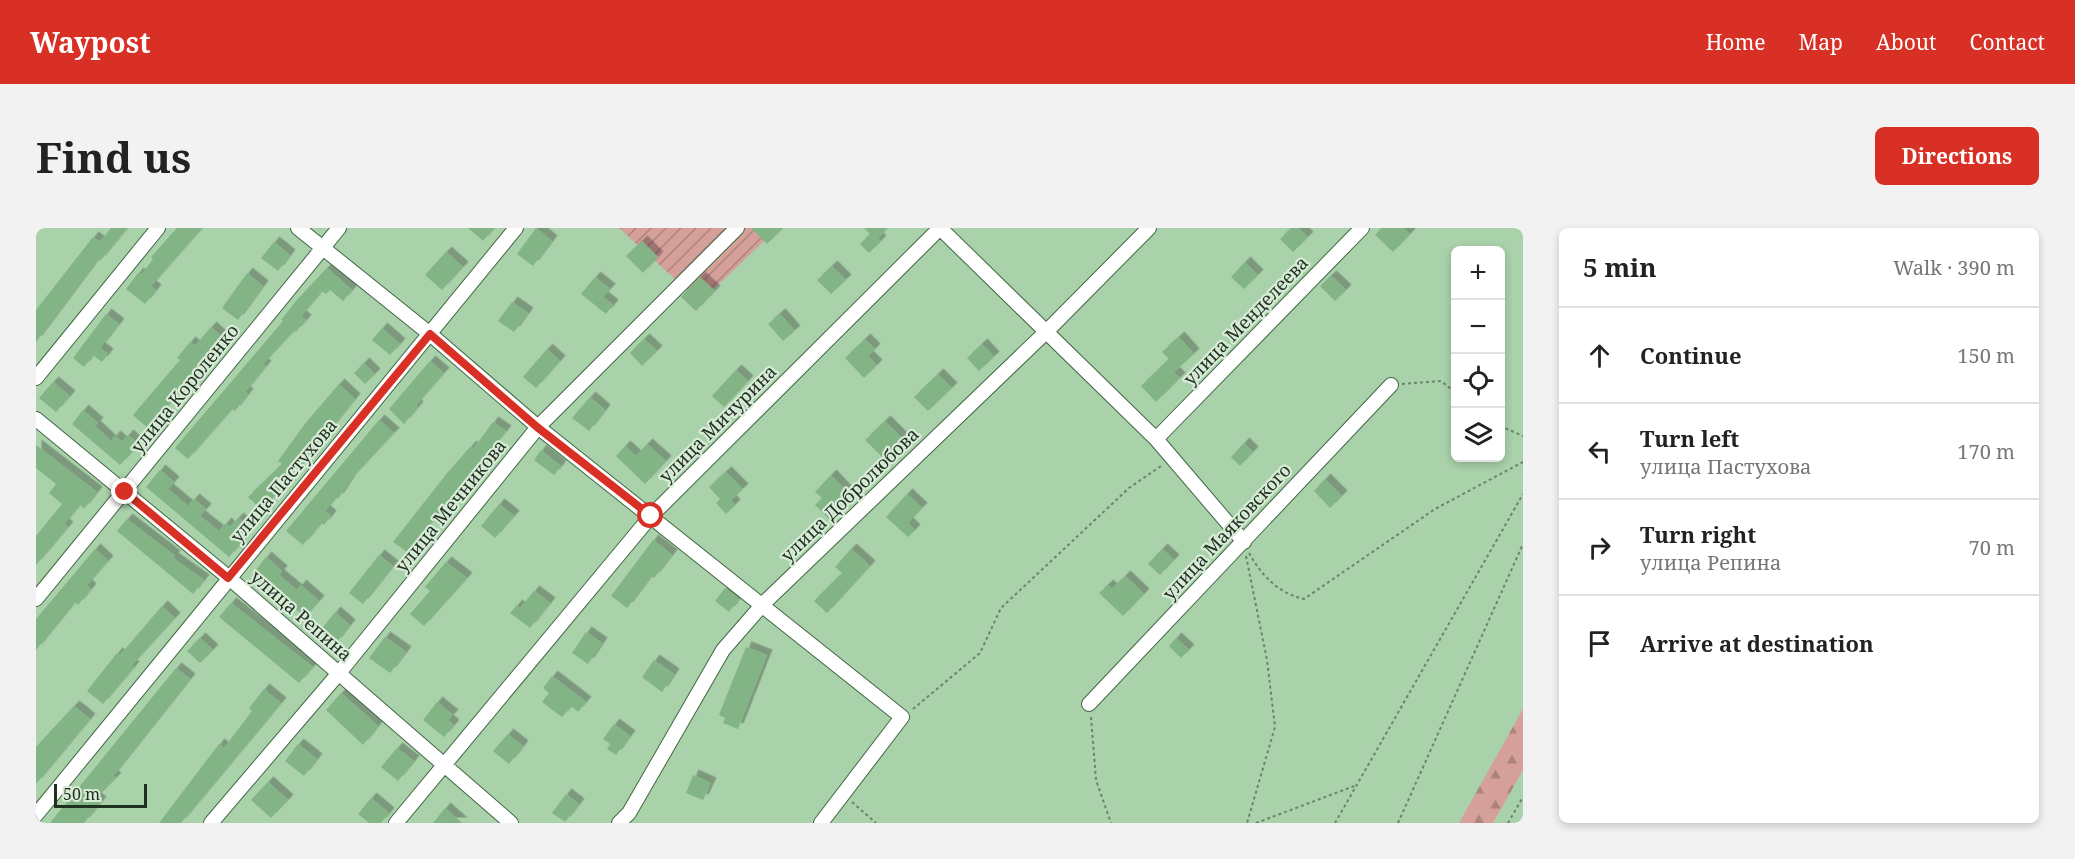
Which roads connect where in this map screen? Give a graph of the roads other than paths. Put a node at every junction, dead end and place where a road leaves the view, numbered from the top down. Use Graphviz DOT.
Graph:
graph roads {
  1 [pos="158,228"];
  2 [pos="298,228"];
  3 [pos="339,228"];
  4 [pos="516,228"];
  5 [pos="736,228"];
  6 [pos="940,228"];
  7 [pos="1149,228"];
  8 [pos="1362,228"];
  9 [pos="322,247"];
  10 [pos="1046,332"];
  11 [pos="430,334"];
  12 [pos="36,378"];
  13 [pos="1390,385"];
  14 [pos="36,419"];
  15 [pos="537,427"];
  16 [pos="1156,440"];
  17 [pos="125,492"];
  18 [pos="651,516"];
  19 [pos="1244,542"];
  20 [pos="228,578"];
  21 [pos="36,599"];
  22 [pos="763,604"];
  23 [pos="339,673"];
  24 [pos="1089,704"];
  25 [pos="444,764"];
  26 [pos="36,815"];
  27 [pos="211,823"];
  28 [pos="396,823"];
  29 [pos="511,823"];
  30 [pos="619,823"];
  31 [pos="821,823"];
  1 -- 12 [label="street"];
  2 -- 9 [label="street"];
  3 -- 9 [label="street, улица Короленко"];
  4 -- 11 [label="street, улица Пастухова"];
  5 -- 15 [label="street, улица Мечникова"];
  6 -- 10 [label="street"];
  6 -- 18 [label="street, улица Мичурина"];
  7 -- 10 [label="street, улица Добролюбова"];
  8 -- 16 [label="street, улица Менделеева"];
  9 -- 11 [label="street"];
  9 -- 17 [label="street, улица Короленко"];
  10 -- 16 [label="street"];
  10 -- 22 [label="street, улица Добролюбова"];
  11 -- 15 [label="street"];
  11 -- 20 [label="street, улица Пастухова"];
  13 -- 19 [label="street, улица Маяковского"];
  14 -- 17 [label="street, улица Репина"];
  15 -- 18 [label="street"];
  15 -- 23 [label="street, улица Мечникова"];
  16 -- 19 [label="street"];
  17 -- 20 [label="street, улица Репина"];
  17 -- 21 [label="street, улица Короленко"];
  18 -- 22 [label="street"];
  18 -- 25 [label="street, улица Мичурина"];
  19 -- 24 [label="street, улица Маяковского"];
  20 -- 23 [label="street, улица Репина"];
  20 -- 26 [label="street, улица Пастухова"];
  22 -- 30 [label="street, улица Добролюбова"];
  22 -- 31 [label="street"];
  23 -- 25 [label="street, улица Репина"];
  23 -- 27 [label="street, улица Мечникова"];
  25 -- 28 [label="street, улица Мичурина"];
  25 -- 29 [label="street, улица Репина"];
}
